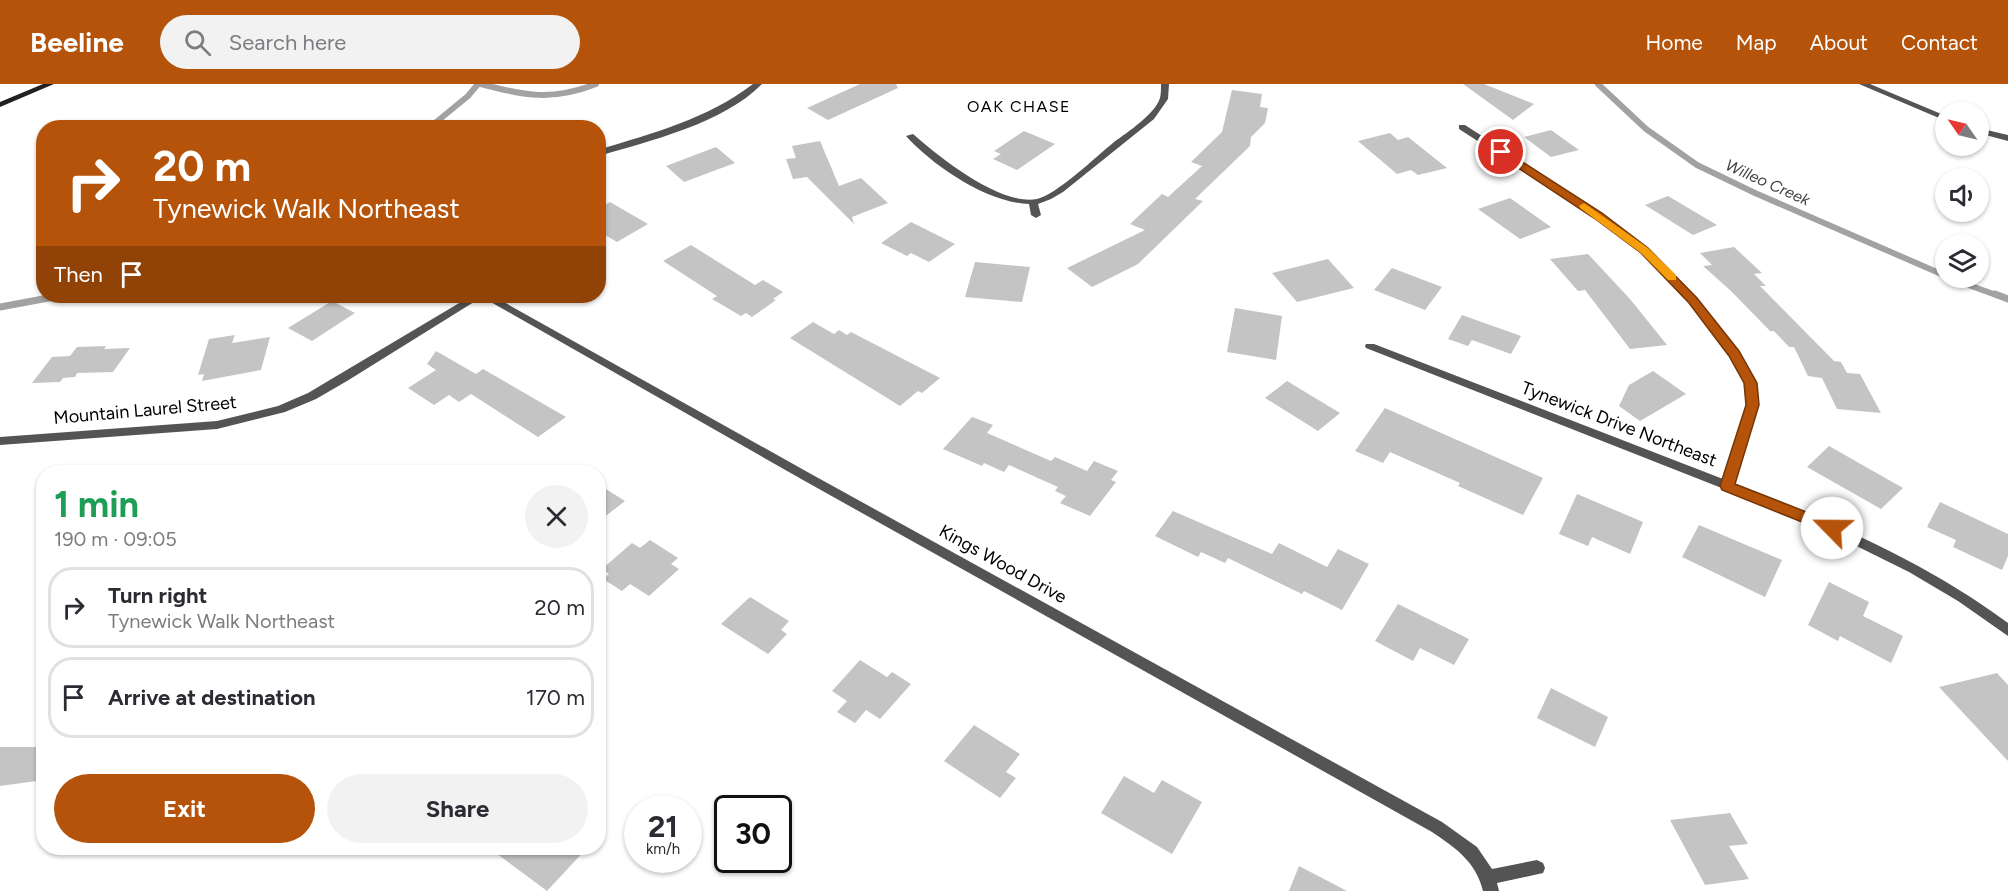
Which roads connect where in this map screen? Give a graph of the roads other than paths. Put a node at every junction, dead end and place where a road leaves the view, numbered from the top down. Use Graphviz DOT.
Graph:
graph roads {
  1 [pos="50,84"];
  2 [pos="758,84"];
  3 [pos="1165,84"];
  4 [pos="1863,84"];
  5 [pos="0,105"];
  6 [pos="1935,114"];
  7 [pos="1462,127"];
  8 [pos="1989,133"];
  9 [pos="910,136"];
  10 [pos="2008,138"];
  11 [pos="606,150"];
  12 [pos="1033,202"];
  13 [pos="1036,215"];
  14 [pos="466,303"];
  15 [pos="498,303"];
  16 [pos="1370,346"];
  17 [pos="0,441"];
  18 [pos="1727,486"];
  19 [pos="2008,630"];
  20 [pos="1537,868"];
  21 [pos="1490,884"];
  1 -- 5 [label="main road"];
  2 -- 11 [label="street"];
  3 -- 12 [label="street"];
  4 -- 6 [label="street"];
  7 -- 18 [label="street"];
  8 -- 10 [label="street"];
  9 -- 12 [label="street"];
  12 -- 13 [label="street"];
  14 -- 17 [label="street, Mountain Laurel Street"];
  15 -- 21 [label="street, Kings Wood Drive"];
  16 -- 18 [label="street, Tynewick Drive Northeast"];
  18 -- 19 [label="street, Tynewick Drive Northeast"];
  20 -- 21 [label="street, Kings Wood Drive"];
}
